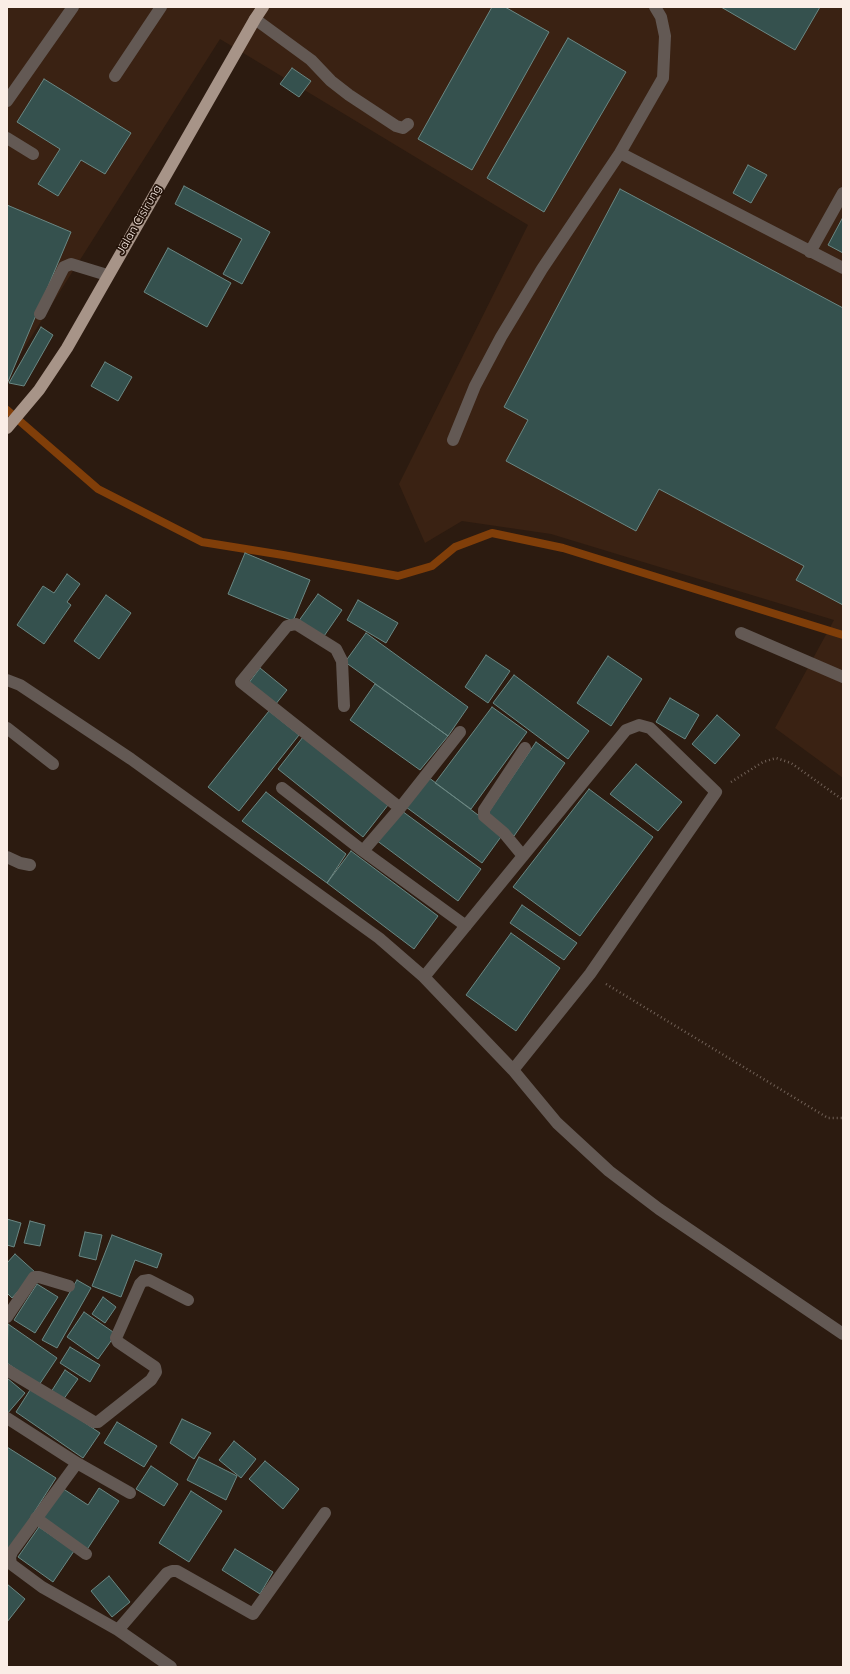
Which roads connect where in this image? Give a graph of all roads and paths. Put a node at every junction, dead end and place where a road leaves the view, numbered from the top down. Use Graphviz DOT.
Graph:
graph roads {
  1 [pos="72,7"];
  2 [pos="161,7"];
  3 [pos="264,7"];
  4 [pos="655,7"];
  5 [pos="255,19"];
  6 [pos="115,76"];
  7 [pos="7,101"];
  8 [pos="408,124"];
  9 [pos="7,138"];
  10 [pos="620,153"];
  11 [pos="33,154"];
  12 [pos="843,193"];
  13 [pos="810,252"];
  14 [pos="843,268"];
  15 [pos="107,275"];
  16 [pos="40,314"];
  17 [pos="7,428"];
  18 [pos="453,440"];
  19 [pos="741,633"];
  20 [pos="843,677"];
  21 [pos="7,680"];
  22 [pos="344,706"];
  23 [pos="7,728"];
  24 [pos="460,732"];
  25 [pos="525,748"];
  26 [pos="53,764"];
  27 [pos="282,788"];
  28 [pos="716,792"];
  29 [pos="843,800"];
  30 [pos="400,808"];
  31 [pos="363,851"];
  32 [pos="523,856"];
  33 [pos="7,858"];
  34 [pos="30,865"];
  35 [pos="466,926"];
  36 [pos="590,974"];
  37 [pos="424,977"];
  38 [pos="513,1070"];
  39 [pos="843,1118"];
  40 [pos="69,1286"];
  41 [pos="188,1300"];
  42 [pos="7,1317"];
  43 [pos="843,1334"];
  44 [pos="7,1370"];
  45 [pos="7,1418"];
  46 [pos="78,1463"];
  47 [pos="130,1493"];
  48 [pos="325,1513"];
  49 [pos="36,1518"];
  50 [pos="86,1554"];
  51 [pos="118,1630"];
  52 [pos="171,1667"];
  1 -- 7 [label="street"];
  2 -- 6 [label="street"];
  3 -- 5 [label="main road, Jalan Cisirung"];
  4 -- 10 [label="street"];
  5 -- 8 [label="street"];
  5 -- 15 [label="main road, Jalan Cisirung"];
  9 -- 11 [label="street"];
  10 -- 13 [label="street"];
  10 -- 18 [label="street"];
  12 -- 13 [label="street"];
  13 -- 14 [label="street"];
  15 -- 16 [label="street"];
  15 -- 17 [label="main road, Jalan Cisirung"];
  19 -- 20 [label="street"];
  21 -- 37 [label="street"];
  22 -- 30 [label="street"];
  23 -- 26 [label="street"];
  24 -- 30 [label="street"];
  25 -- 32 [label="street"];
  27 -- 31 [label="street"];
  28 -- 29 [label="path"];
  28 -- 32 [label="street"];
  28 -- 36 [label="street"];
  30 -- 31 [label="street"];
  31 -- 35 [label="street"];
  32 -- 35 [label="street"];
  33 -- 34 [label="street"];
  35 -- 37 [label="street"];
  36 -- 38 [label="street"];
  36 -- 39 [label="path"];
  37 -- 38 [label="street"];
  38 -- 43 [label="street"];
  40 -- 42 [label="street"];
  41 -- 44 [label="street"];
  45 -- 46 [label="street"];
  46 -- 47 [label="street"];
  46 -- 49 [label="street"];
  48 -- 51 [label="street"];
  49 -- 50 [label="street"];
  49 -- 51 [label="street"];
  51 -- 52 [label="street"];
}
